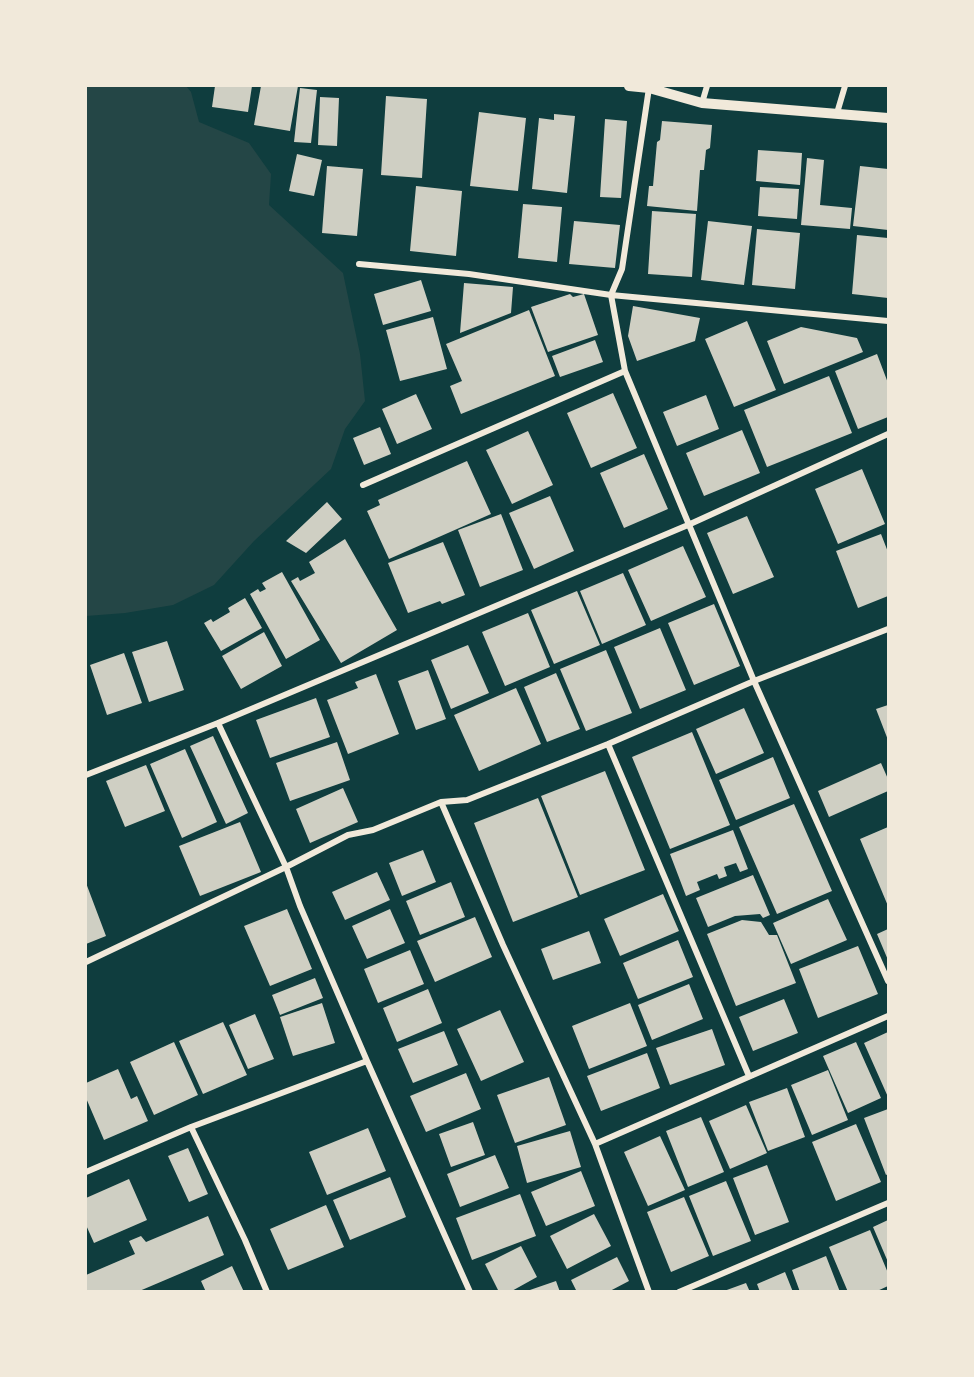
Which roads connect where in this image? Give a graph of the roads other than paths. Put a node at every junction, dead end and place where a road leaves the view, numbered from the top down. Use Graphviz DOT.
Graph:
graph roads {
  1 [pos="629,86"];
  2 [pos="707,86"];
  3 [pos="845,86"];
  4 [pos="649,88"];
  5 [pos="702,103"];
  6 [pos="837,113"];
  7 [pos="888,118"];
  8 [pos="359,264"];
  9 [pos="611,295"];
  10 [pos="888,321"];
  11 [pos="625,371"];
  12 [pos="888,434"];
  13 [pos="363,485"];
  14 [pos="688,525"];
  15 [pos="888,629"];
  16 [pos="754,681"];
  17 [pos="218,723"];
  18 [pos="608,744"];
  19 [pos="86,775"];
  20 [pos="441,802"];
  21 [pos="286,867"];
  22 [pos="86,962"];
  23 [pos="888,981"];
  24 [pos="888,1016"];
  25 [pos="367,1061"];
  26 [pos="749,1076"];
  27 [pos="190,1127"];
  28 [pos="595,1144"];
  29 [pos="86,1172"];
  30 [pos="888,1203"];
  31 [pos="267,1292"];
  32 [pos="470,1292"];
  33 [pos="649,1292"];
  34 [pos="679,1292"];
  1 -- 4 [label="street"];
  2 -- 5 [label="street"];
  3 -- 6 [label="street"];
  4 -- 5 [label="street"];
  4 -- 9 [label="street"];
  5 -- 6 [label="street"];
  6 -- 7 [label="street"];
  8 -- 9 [label="street"];
  9 -- 10 [label="street"];
  9 -- 11 [label="street"];
  11 -- 13 [label="street"];
  11 -- 14 [label="street"];
  12 -- 14 [label="street"];
  14 -- 16 [label="street"];
  14 -- 17 [label="street"];
  15 -- 16 [label="street"];
  16 -- 18 [label="street"];
  16 -- 23 [label="street"];
  17 -- 19 [label="street"];
  17 -- 21 [label="street"];
  18 -- 20 [label="street"];
  18 -- 26 [label="street"];
  20 -- 21 [label="street"];
  20 -- 28 [label="street"];
  21 -- 22 [label="street"];
  21 -- 25 [label="street"];
  24 -- 26 [label="street"];
  25 -- 27 [label="street"];
  25 -- 32 [label="street"];
  26 -- 28 [label="street"];
  27 -- 29 [label="street"];
  27 -- 31 [label="street"];
  28 -- 33 [label="street"];
  30 -- 34 [label="street"];
}
